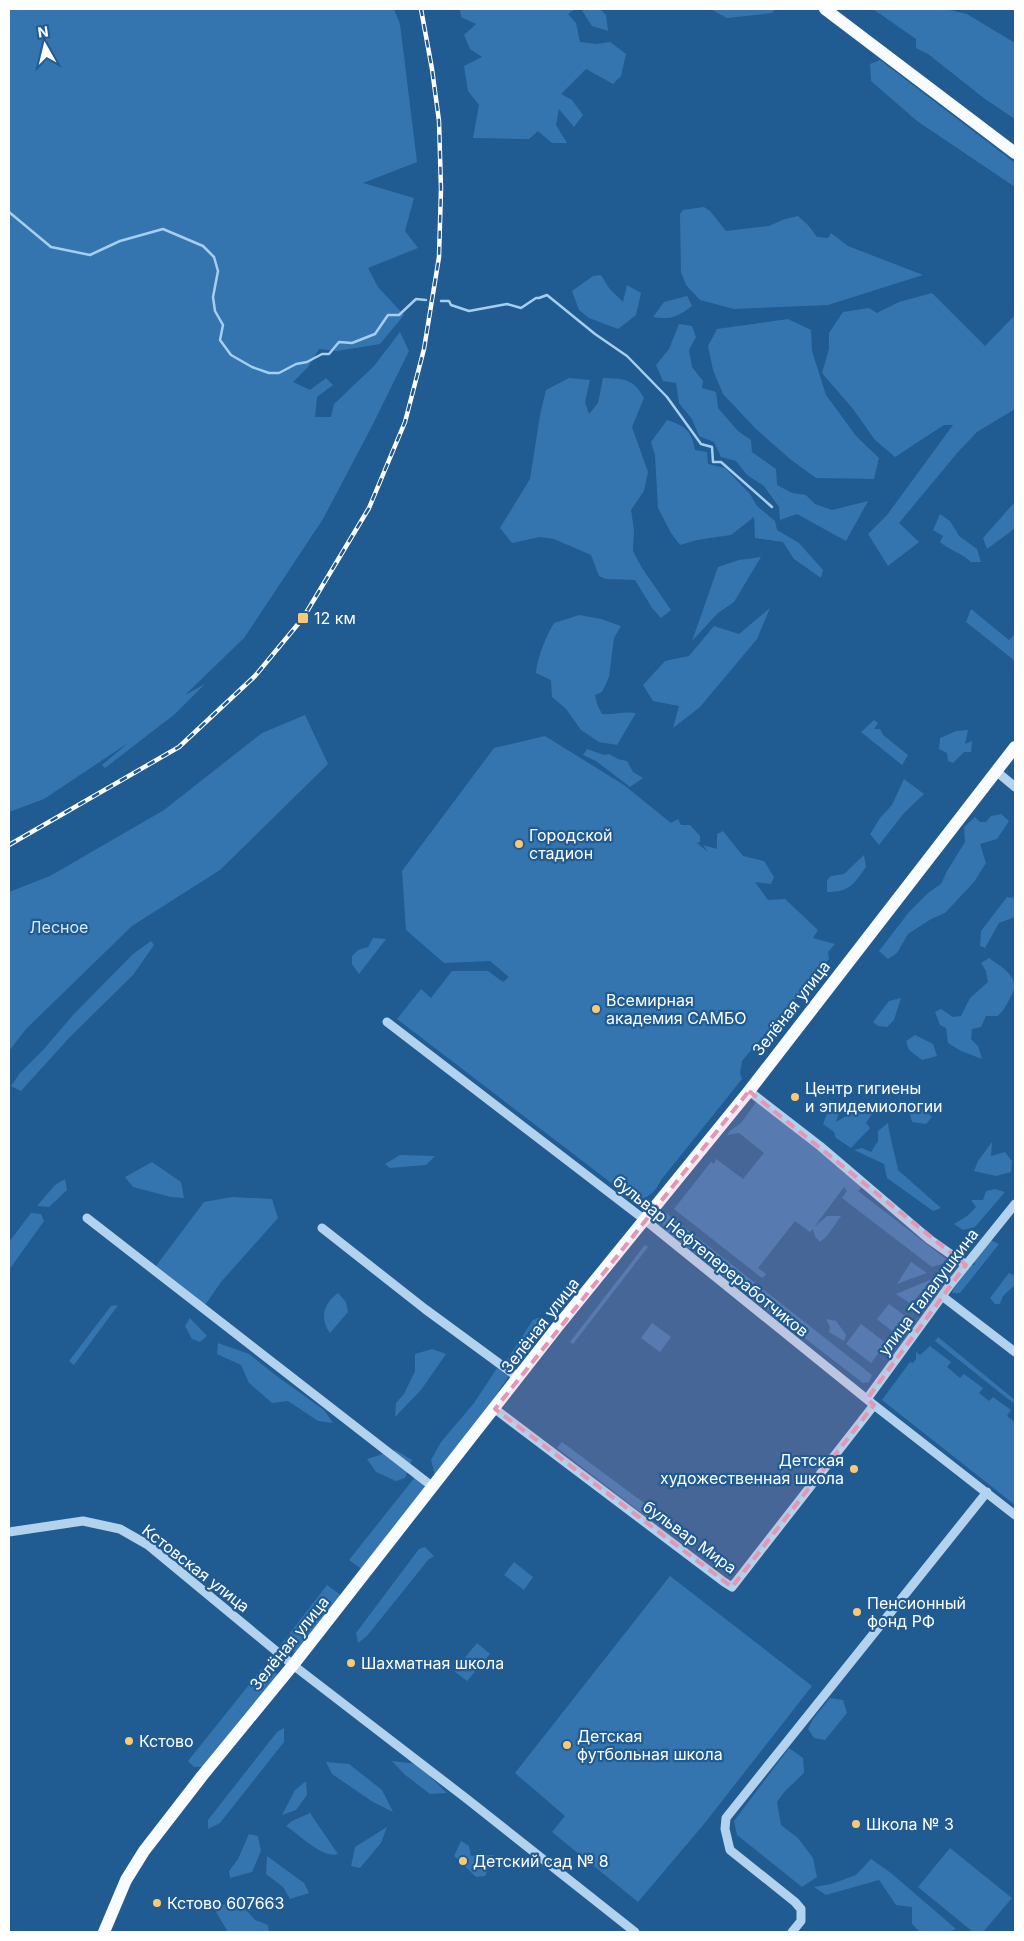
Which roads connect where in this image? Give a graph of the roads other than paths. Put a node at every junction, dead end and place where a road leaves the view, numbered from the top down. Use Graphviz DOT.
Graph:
graph roads {
  1 [pos="825,9"];
  2 [pos="1015,153"];
  3 [pos="1015,747"];
  4 [pos="996,771"];
  5 [pos="1015,787"];
  6 [pos="387,1022"];
  7 [pos="749,1090"];
  8 [pos="1015,1204"];
  9 [pos="87,1218"];
  10 [pos="645,1220"];
  11 [pos="322,1228"];
  12 [pos="966,1265"];
  13 [pos="942,1296"];
  14 [pos="1015,1352"];
  15 [pos="519,1378"];
  16 [pos="870,1402"];
  17 [pos="495,1408"];
  18 [pos="433,1488"];
  19 [pos="987,1492"];
  20 [pos="1015,1515"];
  21 [pos="9,1532"];
  22 [pos="293,1665"];
  23 [pos="104,1932"];
  24 [pos="635,1932"];
  25 [pos="792,1932"];
  1 -- 2 [label="main road"];
  3 -- 4 [label="main road, Зелёная улица"];
  4 -- 5 [label="street"];
  4 -- 7 [label="main road, Зелёная улица"];
  6 -- 10 [label="street, бульвар Нефтепереработчиков"];
  7 -- 10 [label="main road, Зелёная улица"];
  7 -- 12 [label="street"];
  8 -- 12 [label="street, улица Талалушкина"];
  9 -- 18 [label="street"];
  10 -- 15 [label="main road, Зелёная улица"];
  10 -- 16 [label="street, бульвар Нефтепереработчиков"];
  11 -- 15 [label="street"];
  12 -- 13 [label="street, улица Талалушкина"];
  13 -- 14 [label="street"];
  13 -- 16 [label="street, улица Талалушкина"];
  15 -- 17 [label="main road, Зелёная улица"];
  16 -- 17 [label="street, бульвар Мира"];
  16 -- 19 [label="street, бульвар Нефтепереработчиков"];
  17 -- 18 [label="main road, Зелёная улица"];
  18 -- 22 [label="main road, Зелёная улица"];
  19 -- 20 [label="street, бульвар Нефтепереработчиков"];
  19 -- 25 [label="street"];
  21 -- 22 [label="street, Кстовская улица"];
  22 -- 23 [label="main road, Зелёная улица"];
  22 -- 24 [label="street, Кстовская улица"];
}
